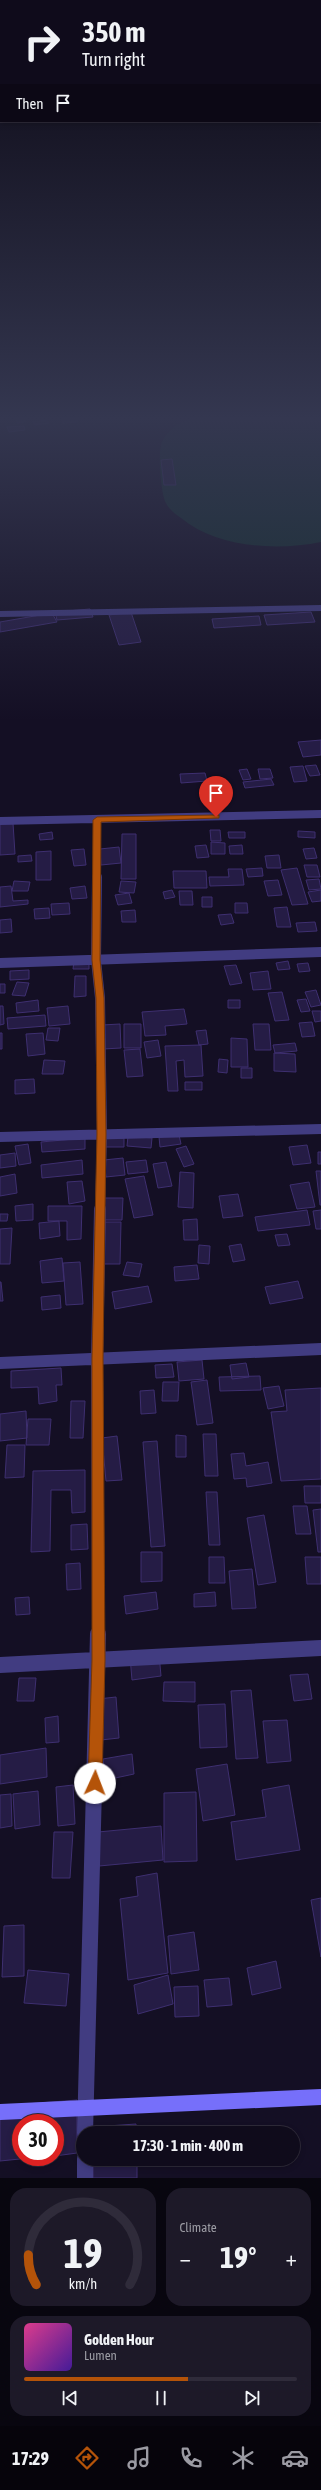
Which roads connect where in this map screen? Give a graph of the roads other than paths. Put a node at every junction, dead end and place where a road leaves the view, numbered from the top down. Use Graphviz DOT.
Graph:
graph roads {
  1 [pos="321,608"];
  2 [pos="0,614"];
  3 [pos="321,814"];
  4 [pos="97,820"];
  5 [pos="0,821"];
  6 [pos="321,952"];
  7 [pos="96,960"];
  8 [pos="0,963"];
  9 [pos="321,1129"];
  10 [pos="102,1134"];
  11 [pos="0,1137"];
  12 [pos="321,1349"];
  13 [pos="98,1358"];
  14 [pos="0,1363"];
  15 [pos="321,1648"];
  16 [pos="98,1660"];
  17 [pos="0,1665"];
  18 [pos="321,2097"];
  19 [pos="85,2108"];
  20 [pos="0,2112"];
  21 [pos="85,2126"];
  22 [pos="85,2166"];
  23 [pos="85,2178"];
  1 -- 2 [label="street"];
  3 -- 4 [label="street"];
  4 -- 5 [label="street"];
  4 -- 7 [label="street"];
  6 -- 7 [label="street"];
  7 -- 8 [label="street"];
  7 -- 10 [label="street"];
  9 -- 10 [label="street"];
  10 -- 11 [label="street"];
  10 -- 13 [label="street"];
  12 -- 13 [label="street"];
  13 -- 14 [label="street"];
  13 -- 16 [label="street"];
  15 -- 16 [label="street"];
  16 -- 17 [label="street"];
  16 -- 19 [label="street"];
  18 -- 19 [label="street"];
  19 -- 20 [label="street"];
  19 -- 21 [label="street"];
  22 -- 23 [label="street"];
}
